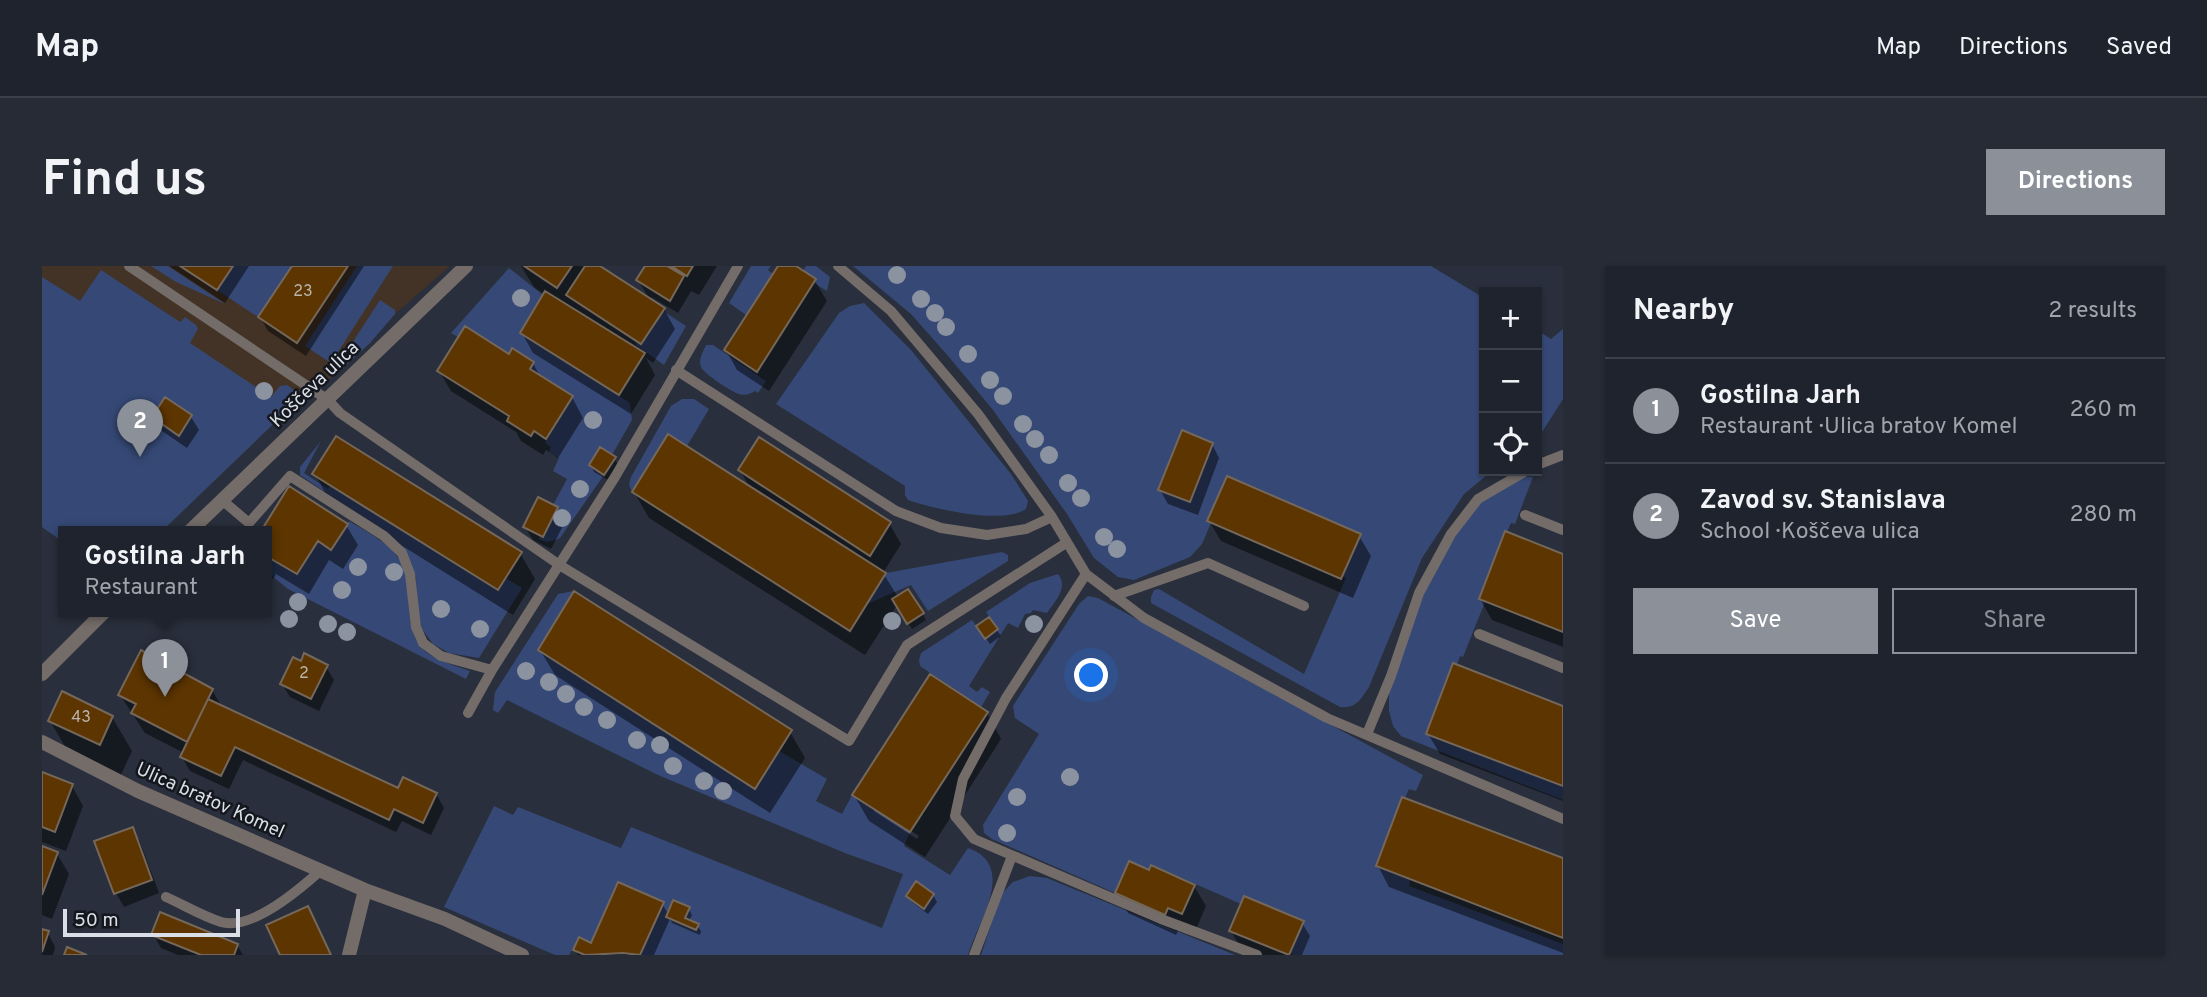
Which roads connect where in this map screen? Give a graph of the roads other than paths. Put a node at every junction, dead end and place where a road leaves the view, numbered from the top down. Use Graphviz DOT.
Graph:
graph roads {
  1 [pos="129,266"];
  2 [pos="466,266"];
  3 [pos="738,266"];
  4 [pos="838,266"];
  5 [pos="676,370"];
  6 [pos="328,400"];
  7 [pos="1563,455"];
  8 [pos="1542,463"];
  9 [pos="1517,476"];
  10 [pos="222,500"];
  11 [pos="1525,515"];
  12 [pos="1052,517"];
  13 [pos="195,526"];
  14 [pos="1563,530"];
  15 [pos="1066,543"];
  16 [pos="561,566"];
  17 [pos="1086,574"];
  18 [pos="1114,596"];
  19 [pos="1304,606"];
  20 [pos="99,617"];
  21 [pos="1479,634"];
  22 [pos="1563,668"];
  23 [pos="492,670"];
  24 [pos="42,674"];
  25 [pos="468,713"];
  26 [pos="1367,734"];
  27 [pos="42,742"];
  28 [pos="1563,819"];
  29 [pos="1012,856"];
  30 [pos="320,871"];
  31 [pos="365,890"];
  32 [pos="166,897"];
  33 [pos="349,955"];
  34 [pos="522,955"];
  35 [pos="974,955"];
  36 [pos="1256,955"];
  1 -- 6 [label="lane"];
  2 -- 6 [label="street, Koščeva ulica"];
  3 -- 5 [label="lane"];
  4 -- 12 [label="lane"];
  5 -- 12 [label="lane"];
  5 -- 16 [label="lane"];
  6 -- 10 [label="street, Koščeva ulica"];
  6 -- 16 [label="lane"];
  7 -- 8 [label="lane"];
  9 -- 26 [label="lane"];
  10 -- 13 [label="street, Koščeva ulica"];
  10 -- 23 [label="lane"];
  11 -- 14 [label="lane"];
  12 -- 15 [label="lane"];
  15 -- 16 [label="lane"];
  15 -- 17 [label="lane"];
  16 -- 23 [label="lane"];
  17 -- 18 [label="lane"];
  17 -- 29 [label="lane"];
  18 -- 19 [label="lane"];
  18 -- 26 [label="lane"];
  20 -- 24 [label="street"];
  21 -- 22 [label="lane"];
  23 -- 25 [label="lane"];
  26 -- 28 [label="lane"];
  27 -- 30 [label="street, Ulica bratov Komel"];
  29 -- 35 [label="lane"];
  29 -- 36 [label="lane"];
  30 -- 31 [label="street, Ulica bratov Komel"];
  30 -- 32 [label="lane"];
  31 -- 33 [label="street"];
  31 -- 34 [label="street, Ulica bratov Komel"];
}
